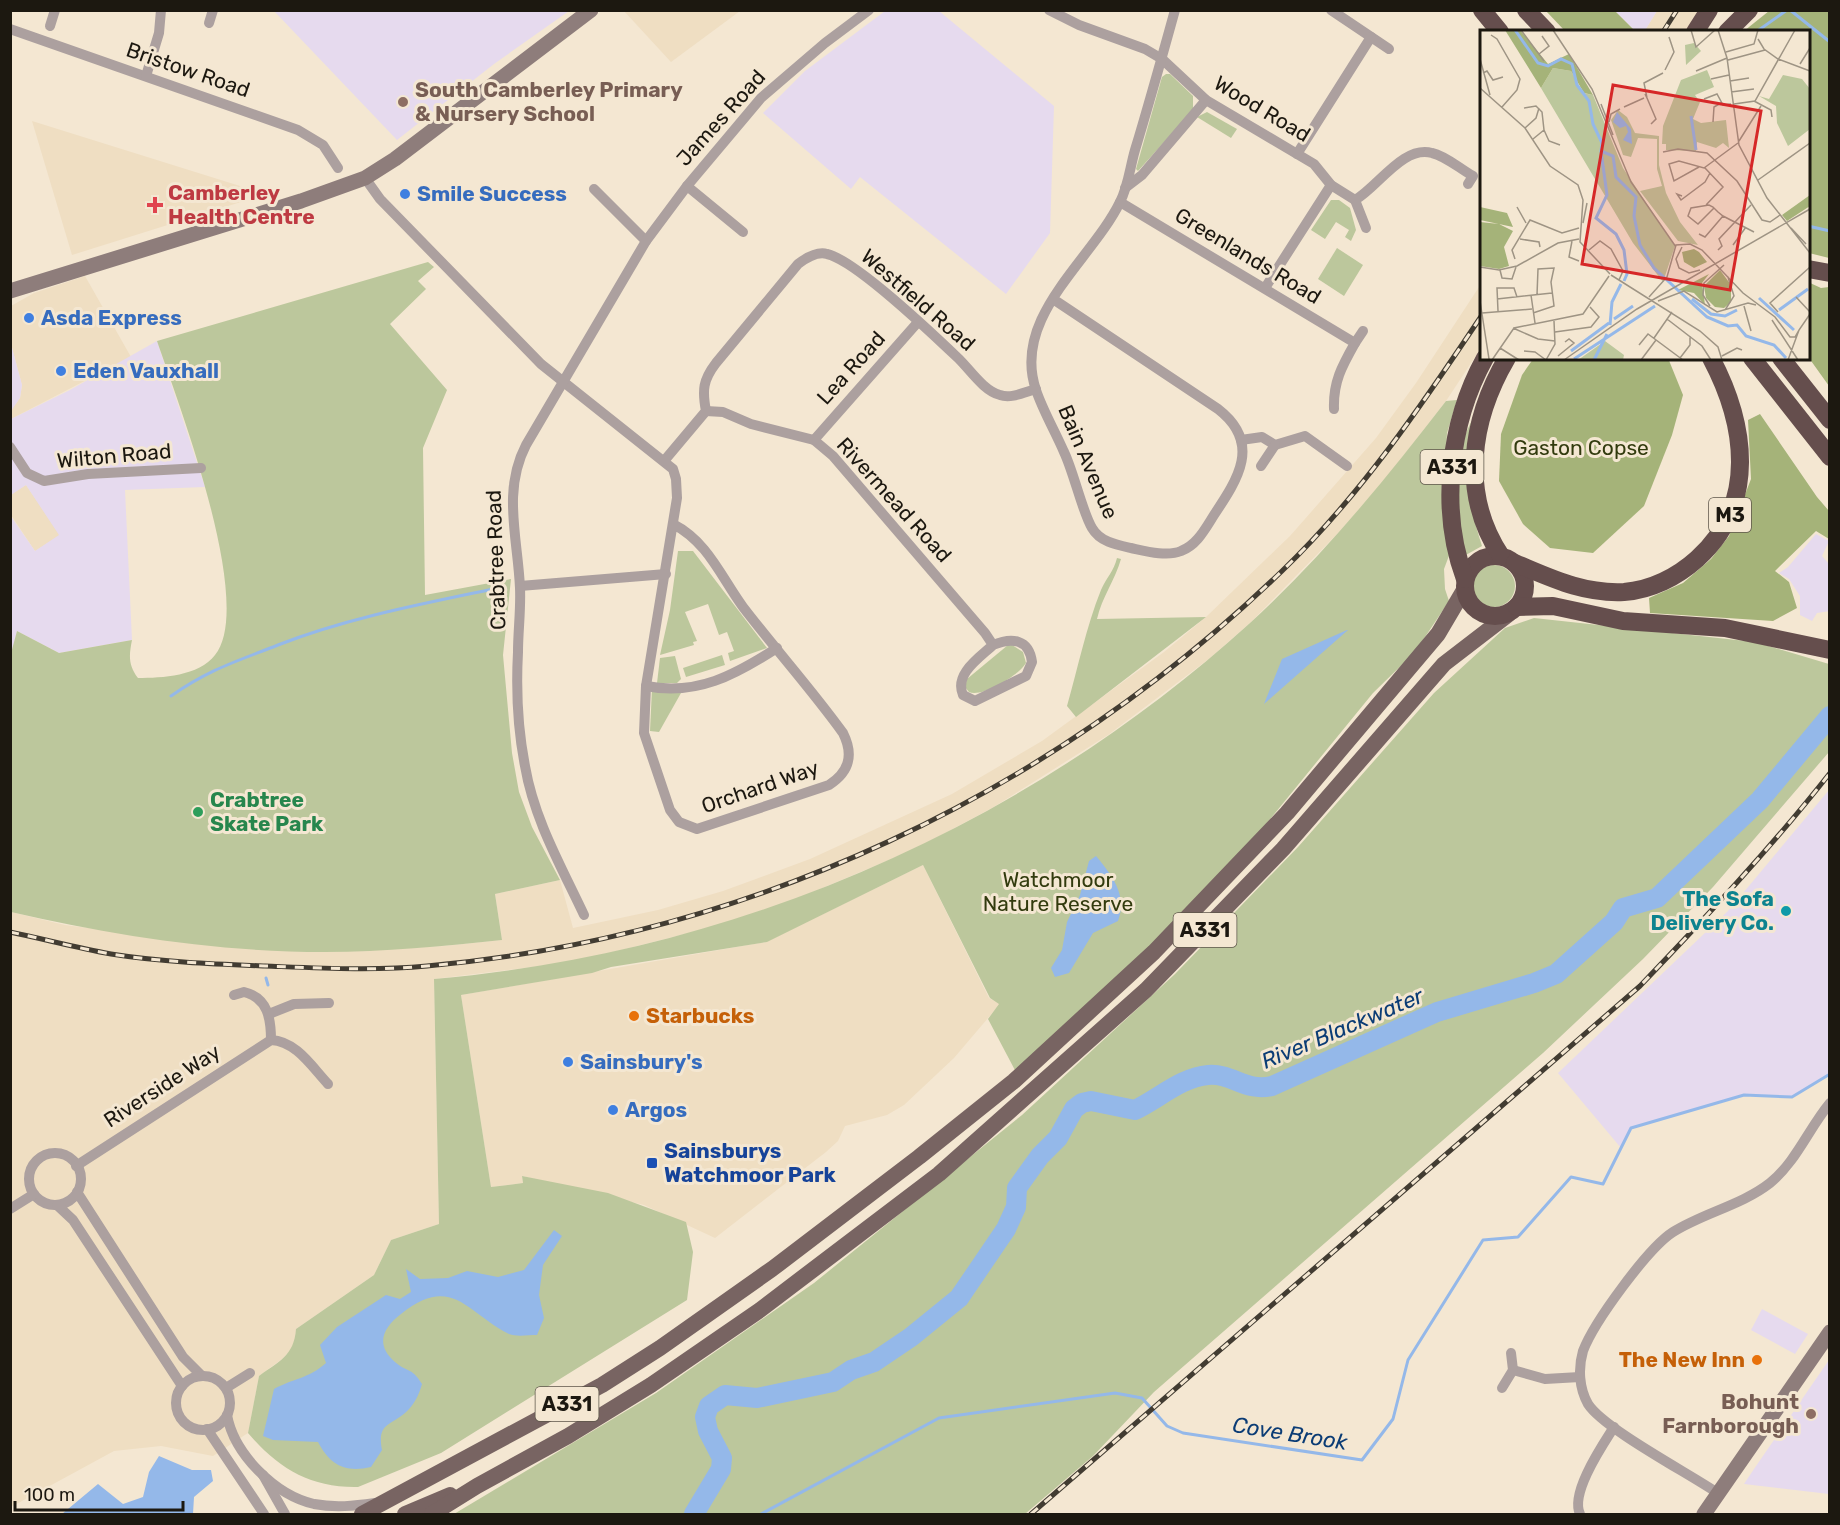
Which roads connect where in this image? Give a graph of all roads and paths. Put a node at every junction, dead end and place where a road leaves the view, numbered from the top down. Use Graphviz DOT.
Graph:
graph roads {
  1 [pos="55,10"];
  2 [pos="161,10"];
  3 [pos="213,10"];
  4 [pos="591,10"];
  5 [pos="869,10"];
  6 [pos="1049,10"];
  7 [pos="1175,10"];
  8 [pos="1331,10"];
  9 [pos="1472,10"];
  10 [pos="1482,10"];
  11 [pos="1515,10"];
  12 [pos="1526,10"];
  13 [pos="1709,10"];
  14 [pos="1749,10"];
  15 [pos="209,23"];
  16 [pos="50,26"];
  17 [pos="10,29"];
  18 [pos="1485,30"];
  19 [pos="1498,30"];
  20 [pos="1530,30"];
  21 [pos="1544,30"];
  22 [pos="1696,30"];
  23 [pos="1729,30"];
  24 [pos="1371,37"];
  25 [pos="1389,49"];
  26 [pos="1162,59"];
  27 [pos="146,76"];
  28 [pos="1206,100"];
  29 [pos="1297,154"];
  30 [pos="338,168"];
  31 [pos="365,178"];
  32 [pos="1474,180"];
  33 [pos="1331,185"];
  34 [pos="687,186"];
  35 [pos="1125,188"];
  36 [pos="594,189"];
  37 [pos="1355,200"];
  38 [pos="1120,202"];
  39 [pos="1367,231"];
  40 [pos="742,232"];
  41 [pos="646,241"];
  42 [pos="1810,269"];
  43 [pos="1830,273"];
  44 [pos="1265,288"];
  45 [pos="10,291"];
  46 [pos="1053,300"];
  47 [pos="918,322"];
  48 [pos="1363,331"];
  49 [pos="1355,343"];
  50 [pos="1484,360"];
  51 [pos="1506,360"];
  52 [pos="1712,360"];
  53 [pos="1754,360"];
  54 [pos="1783,360"];
  55 [pos="563,383"];
  56 [pos="1036,389"];
  57 [pos="1334,409"];
  58 [pos="706,411"];
  59 [pos="1830,420"];
  60 [pos="813,440"];
  61 [pos="1241,440"];
  62 [pos="1275,445"];
  63 [pos="10,447"];
  64 [pos="1830,458"];
  65 [pos="664,461"];
  66 [pos="1347,465"];
  67 [pos="1261,466"];
  68 [pos="201,468"];
  69 [pos="674,524"];
  70 [pos="1508,560"];
  71 [pos="666,574"];
  72 [pos="1465,585"];
  73 [pos="520,586"];
  74 [pos="1513,610"];
  75 [pos="993,645"];
  76 [pos="777,648"];
  77 [pos="1827,649"];
  78 [pos="646,686"];
  79 [pos="584,915"];
  80 [pos="234,995"];
  81 [pos="329,1003"];
  82 [pos="269,1014"];
  83 [pos="271,1040"];
  84 [pos="328,1084"];
  85 [pos="1830,1103"];
  86 [pos="76,1166"];
  87 [pos="77,1192"];
  88 [pos="34,1194"];
  89 [pos="57,1205"];
  90 [pos="10,1209"];
  91 [pos="1830,1332"];
  92 [pos="1511,1353"];
  93 [pos="1513,1370"];
  94 [pos="250,1372"];
  95 [pos="202,1376"];
  96 [pos="1580,1377"];
  97 [pos="182,1386"];
  98 [pos="226,1388"];
  99 [pos="1502,1388"];
  100 [pos="227,1415"];
  101 [pos="1614,1427"];
  102 [pos="207,1429"];
  103 [pos="262,1472"];
  104 [pos="477,1486"];
  105 [pos="1719,1494"];
  106 [pos="383,1502"];
  107 [pos="264,1515"];
  108 [pos="285,1515"];
  109 [pos="362,1515"];
  110 [pos="405,1515"];
  111 [pos="432,1515"];
  112 [pos="1580,1515"];
  113 [pos="1704,1515"];
  1 -- 16 [label="street"];
  2 -- 27 [label="street"];
  3 -- 15 [label="street"];
  4 -- 31 [label="main road"];
  5 -- 34 [label="street, James Road"];
  6 -- 26 [label="street, Wood Road"];
  7 -- 26 [label="street, Bain Avenue"];
  8 -- 24 [label="street"];
  9 -- 18 [label="highway"];
  10 -- 19 [label="highway"];
  11 -- 20 [label="highway"];
  12 -- 21 [label="highway"];
  13 -- 22 [label="highway"];
  14 -- 23 [label="highway"];
  17 -- 27 [label="street, Bristow Road"];
  24 -- 25 [label="street"];
  24 -- 29 [label="street"];
  26 -- 28 [label="street, Wood Road"];
  26 -- 35 [label="street, Bain Avenue"];
  27 -- 30 [label="street, Bristow Road"];
  28 -- 29 [label="street, Wood Road"];
  28 -- 35 [label="street"];
  29 -- 33 [label="street, Wood Road"];
  31 -- 45 [label="main road"];
  31 -- 55 [label="street"];
  32 -- 37 [label="street"];
  33 -- 37 [label="street, Wood Road"];
  33 -- 44 [label="street"];
  34 -- 40 [label="street, James Road"];
  34 -- 41 [label="street, James Road"];
  35 -- 38 [label="street, Bain Avenue"];
  36 -- 41 [label="street"];
  37 -- 39 [label="street"];
  38 -- 44 [label="street, Greenlands Road"];
  38 -- 46 [label="street, Bain Avenue"];
  41 -- 55 [label="street, James Road"];
  42 -- 43 [label="highway"];
  44 -- 49 [label="street, Greenlands Road"];
  46 -- 56 [label="street, Bain Avenue"];
  46 -- 61 [label="street"];
  47 -- 56 [label="street, Westfield Road"];
  47 -- 58 [label="street, Westfield Road"];
  47 -- 60 [label="street, Lea Road"];
  48 -- 49 [label="street"];
  49 -- 57 [label="street"];
  50 -- 72 [label="highway, A331"];
  51 -- 70 [label="highway, A331"];
  52 -- 70 [label="highway, M3"];
  53 -- 64 [label="highway"];
  54 -- 59 [label="highway"];
  55 -- 65 [label="street, Orchard Way"];
  55 -- 73 [label="street, Crabtree Road"];
  56 -- 61 [label="street, Bain Avenue"];
  58 -- 60 [label="street, Rivermead Road"];
  58 -- 65 [label="street"];
  60 -- 75 [label="street, Rivermead Road"];
  61 -- 62 [label="street"];
  62 -- 66 [label="street"];
  62 -- 67 [label="street"];
  63 -- 68 [label="street, Wilton Road"];
  65 -- 69 [label="street, Orchard Way"];
  69 -- 71 [label="street, Orchard Way"];
  69 -- 76 [label="street, Orchard Way"];
  70 -- 72 [label="highway"];
  70 -- 74 [label="highway"];
  71 -- 73 [label="street"];
  71 -- 78 [label="street, Orchard Way"];
  72 -- 74 [label="highway"];
  72 -- 106 [label="main road, A331"];
  73 -- 79 [label="street, Crabtree Road"];
  74 -- 77 [label="highway"];
  74 -- 104 [label="main road, A331"];
  75 -- 75 [label="street"];
  76 -- 78 [label="street"];
  76 -- 78 [label="street, Orchard Way"];
  80 -- 82 [label="street"];
  81 -- 82 [label="street"];
  82 -- 83 [label="street"];
  83 -- 84 [label="street"];
  83 -- 86 [label="street, Riverside Way"];
  85 -- 96 [label="street"];
  86 -- 87 [label="street"];
  86 -- 88 [label="street"];
  87 -- 89 [label="street"];
  87 -- 95 [label="street"];
  88 -- 89 [label="street"];
  88 -- 90 [label="street"];
  89 -- 97 [label="street"];
  91 -- 105 [label="main road"];
  92 -- 93 [label="street"];
  93 -- 96 [label="street"];
  93 -- 99 [label="street"];
  94 -- 98 [label="street"];
  95 -- 97 [label="street"];
  95 -- 98 [label="street"];
  96 -- 101 [label="street"];
  97 -- 102 [label="street"];
  98 -- 100 [label="street"];
  100 -- 102 [label="street"];
  100 -- 103 [label="street"];
  101 -- 105 [label="street"];
  101 -- 112 [label="street"];
  102 -- 107 [label="street"];
  103 -- 106 [label="street"];
  103 -- 108 [label="street"];
  104 -- 110 [label="main road, A331"];
  104 -- 111 [label="main road, A331"];
  105 -- 113 [label="main road"];
  106 -- 109 [label="main road, A331"];
}
